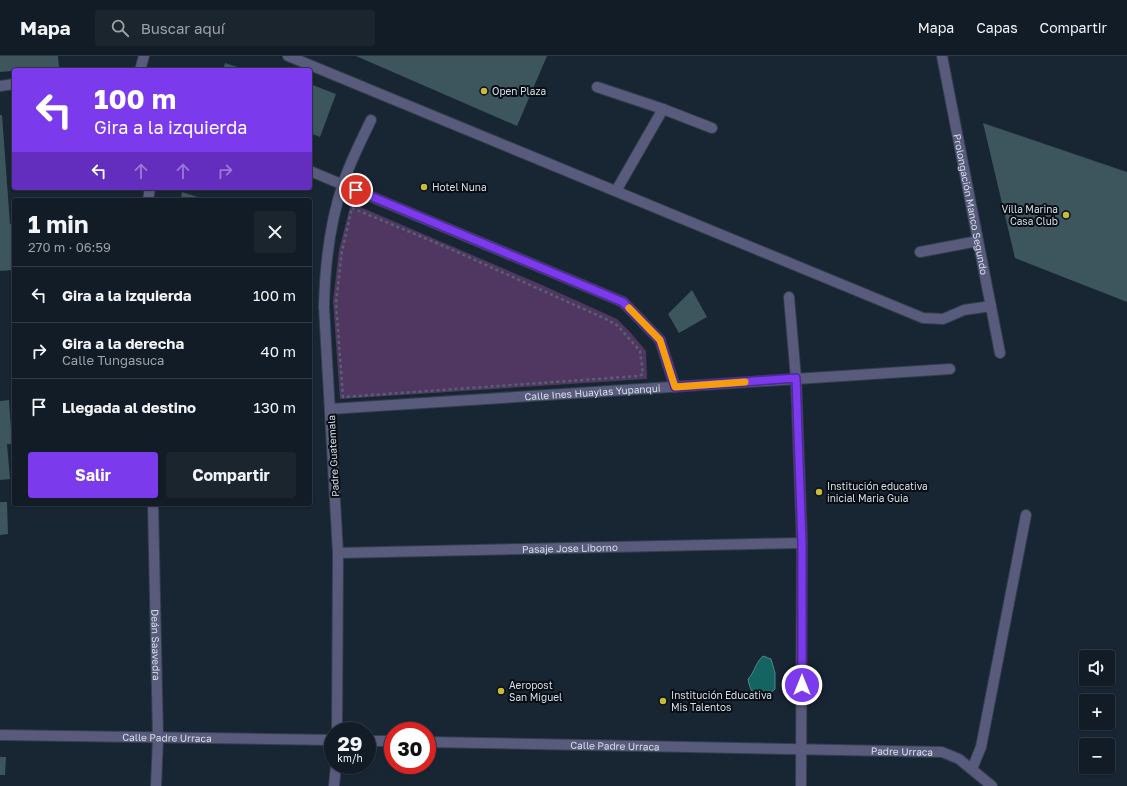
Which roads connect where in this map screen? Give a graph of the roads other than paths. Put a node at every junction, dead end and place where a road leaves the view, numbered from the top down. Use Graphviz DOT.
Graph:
graph roads {
  1 [pos="144,56"];
  2 [pos="288,56"];
  3 [pos="942,56"];
  4 [pos="141,68"];
  5 [pos="12,84"];
  6 [pos="0,86"];
  7 [pos="597,87"];
  8 [pos="663,109"];
  9 [pos="371,120"];
  10 [pos="712,128"];
  11 [pos="312,172"];
  12 [pos="343,184"];
  13 [pos="616,191"];
  14 [pos="978,240"];
  15 [pos="920,252"];
  16 [pos="789,297"];
  17 [pos="991,306"];
  18 [pos="1000,353"];
  19 [pos="950,370"];
  20 [pos="796,378"];
  21 [pos="675,387"];
  22 [pos="330,409"];
  23 [pos="152,506"];
  24 [pos="1026,515"];
  25 [pos="802,543"];
  26 [pos="338,553"];
  27 [pos="337,722"];
  28 [pos="0,735"];
  29 [pos="158,738"];
  30 [pos="324,740"];
  31 [pos="436,742"];
  32 [pos="802,749"];
  33 [pos="972,769"];
  34 [pos="335,774"];
  35 [pos="156,786"];
  36 [pos="334,786"];
  37 [pos="801,786"];
  38 [pos="992,786"];
  1 -- 4 [label="street"];
  2 -- 13 [label="street"];
  3 -- 14 [label="street, Prolongación Manco Segundo"];
  5 -- 6 [label="street"];
  7 -- 8 [label="street"];
  8 -- 10 [label="street"];
  8 -- 13 [label="street"];
  9 -- 12 [label="street, Padre Guatemala"];
  11 -- 12 [label="street"];
  12 -- 21 [label="street"];
  12 -- 22 [label="street, Padre Guatemala"];
  13 -- 17 [label="street"];
  14 -- 15 [label="street"];
  14 -- 17 [label="street, Prolongación Manco Segundo"];
  16 -- 20 [label="street"];
  17 -- 18 [label="street, Prolongación Manco Segundo"];
  19 -- 20 [label="street, Calle Ines Huaylas Yupanqui"];
  20 -- 21 [label="street, Calle Ines Huaylas Yupanqui"];
  20 -- 25 [label="street"];
  21 -- 22 [label="street, Calle Ines Huaylas Yupanqui"];
  22 -- 26 [label="street, Padre Guatemala"];
  23 -- 29 [label="street, Deán Saavedra"];
  24 -- 33 [label="street"];
  25 -- 26 [label="street, Pasaje Jose Liborno"];
  25 -- 32 [label="street"];
  26 -- 27 [label="street, Padre Guatemala"];
  28 -- 29 [label="street, Calle Padre Urraca"];
  29 -- 30 [label="street, Calle Padre Urraca"];
  29 -- 35 [label="street, Deán Saavedra"];
  31 -- 32 [label="street, Calle Padre Urraca"];
  32 -- 33 [label="street, Padre Urraca"];
  32 -- 37 [label="street"];
  33 -- 38 [label="street, Padre Urraca"];
  34 -- 36 [label="street"];
}
